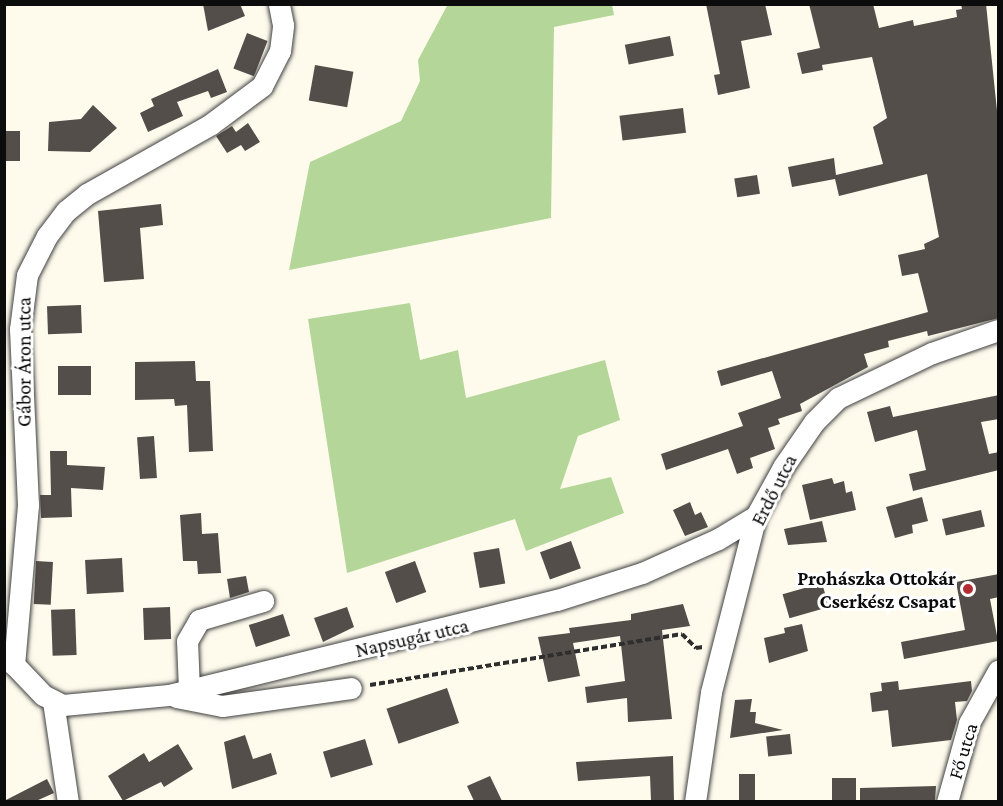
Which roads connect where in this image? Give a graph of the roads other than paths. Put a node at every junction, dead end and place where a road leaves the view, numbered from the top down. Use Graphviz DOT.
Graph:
graph roads {
  1 [pos="279,4"];
  2 [pos="999,330"];
  3 [pos="756,516"];
  4 [pos="262,601"];
  5 [pos="9,659"];
  6 [pos="999,671"];
  7 [pos="351,688"];
  8 [pos="179,693"];
  9 [pos="53,701"];
  10 [pos="68,801"];
  11 [pos="695,801"];
  12 [pos="947,801"];
  1 -- 5 [label="street, Gábor Áron utca"];
  2 -- 3 [label="street, Erdő utca"];
  3 -- 8 [label="street, Napsugár utca"];
  3 -- 11 [label="street, Erdő utca"];
  4 -- 8 [label="street"];
  5 -- 9 [label="street"];
  6 -- 12 [label="street, Fő utca"];
  7 -- 8 [label="street"];
  8 -- 9 [label="street, Napsugár utca"];
  9 -- 10 [label="street"];
}
